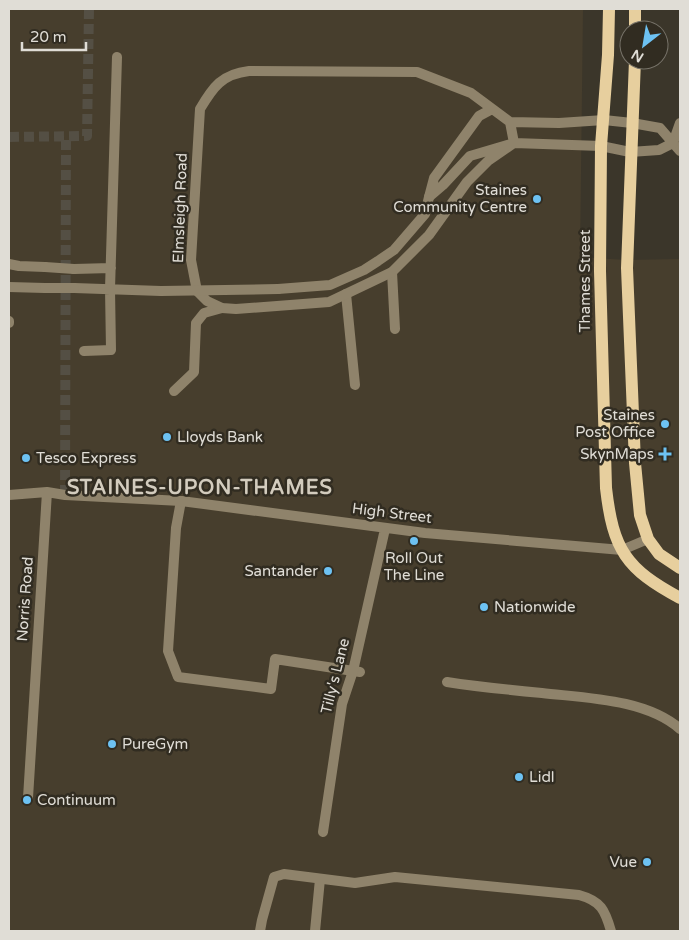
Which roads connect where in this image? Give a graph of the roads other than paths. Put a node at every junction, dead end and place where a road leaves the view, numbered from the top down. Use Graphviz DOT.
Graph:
graph roads {
  1 [pos="609,9"];
  2 [pos="117,57"];
  3 [pos="635,70"];
  4 [pos="492,109"];
  5 [pos="604,120"];
  6 [pos="510,122"];
  7 [pos="632,123"];
  8 [pos="680,123"];
  9 [pos="673,142"];
  10 [pos="514,144"];
  11 [pos="601,146"];
  12 [pos="680,151"];
  13 [pos="630,152"];
  14 [pos="429,196"];
  15 [pos="9,264"];
  16 [pos="111,268"];
  17 [pos="392,272"];
  18 [pos="9,287"];
  19 [pos="110,289"];
  20 [pos="346,294"];
  21 [pos="222,308"];
  22 [pos="395,329"];
  23 [pos="84,351"];
  24 [pos="355,385"];
  25 [pos="174,391"];
  26 [pos="47,492"];
  27 [pos="9,495"];
  28 [pos="181,501"];
  29 [pos="385,529"];
  30 [pos="648,539"];
  31 [pos="622,550"];
  32 [pos="680,568"];
  33 [pos="680,598"];
  34 [pos="356,671"];
  35 [pos="447,682"];
  36 [pos="680,729"];
  37 [pos="28,798"];
  38 [pos="323,832"];
  39 [pos="320,879"];
  40 [pos="260,931"];
  41 [pos="316,931"];
  42 [pos="611,931"];
  1 -- 5 [label="main road, Thames Street"];
  2 -- 16 [label="street"];
  3 -- 7 [label="main road"];
  4 -- 6 [label="street, Elmsleigh Road"];
  4 -- 14 [label="street"];
  4 -- 21 [label="street, Elmsleigh Road"];
  5 -- 6 [label="street"];
  5 -- 7 [label="street"];
  5 -- 11 [label="main road, Thames Street"];
  6 -- 10 [label="street"];
  7 -- 9 [label="street"];
  7 -- 13 [label="main road"];
  8 -- 9 [label="street"];
  9 -- 12 [label="street"];
  9 -- 13 [label="street"];
  10 -- 11 [label="street"];
  10 -- 14 [label="street"];
  10 -- 17 [label="street"];
  11 -- 13 [label="street"];
  11 -- 31 [label="main road, Thames Street"];
  13 -- 30 [label="main road"];
  14 -- 19 [label="street, bridge"];
  15 -- 16 [label="street, bridge"];
  16 -- 19 [label="street"];
  17 -- 20 [label="street"];
  17 -- 22 [label="street"];
  18 -- 19 [label="street, bridge"];
  19 -- 23 [label="street"];
  20 -- 21 [label="street"];
  20 -- 24 [label="street"];
  21 -- 25 [label="street"];
  26 -- 27 [label="street, High Street"];
  26 -- 28 [label="street, High Street"];
  26 -- 37 [label="street, Norris Road"];
  28 -- 29 [label="street, High Street"];
  28 -- 34 [label="street"];
  29 -- 31 [label="street, High Street"];
  29 -- 34 [label="street, Tilly's Lane"];
  30 -- 31 [label="street, High Street"];
  30 -- 32 [label="main road"];
  31 -- 33 [label="main road"];
  34 -- 38 [label="street, Tilly's Lane"];
  35 -- 36 [label="street"];
  39 -- 40 [label="street"];
  39 -- 41 [label="street"];
  39 -- 42 [label="street"];
}
